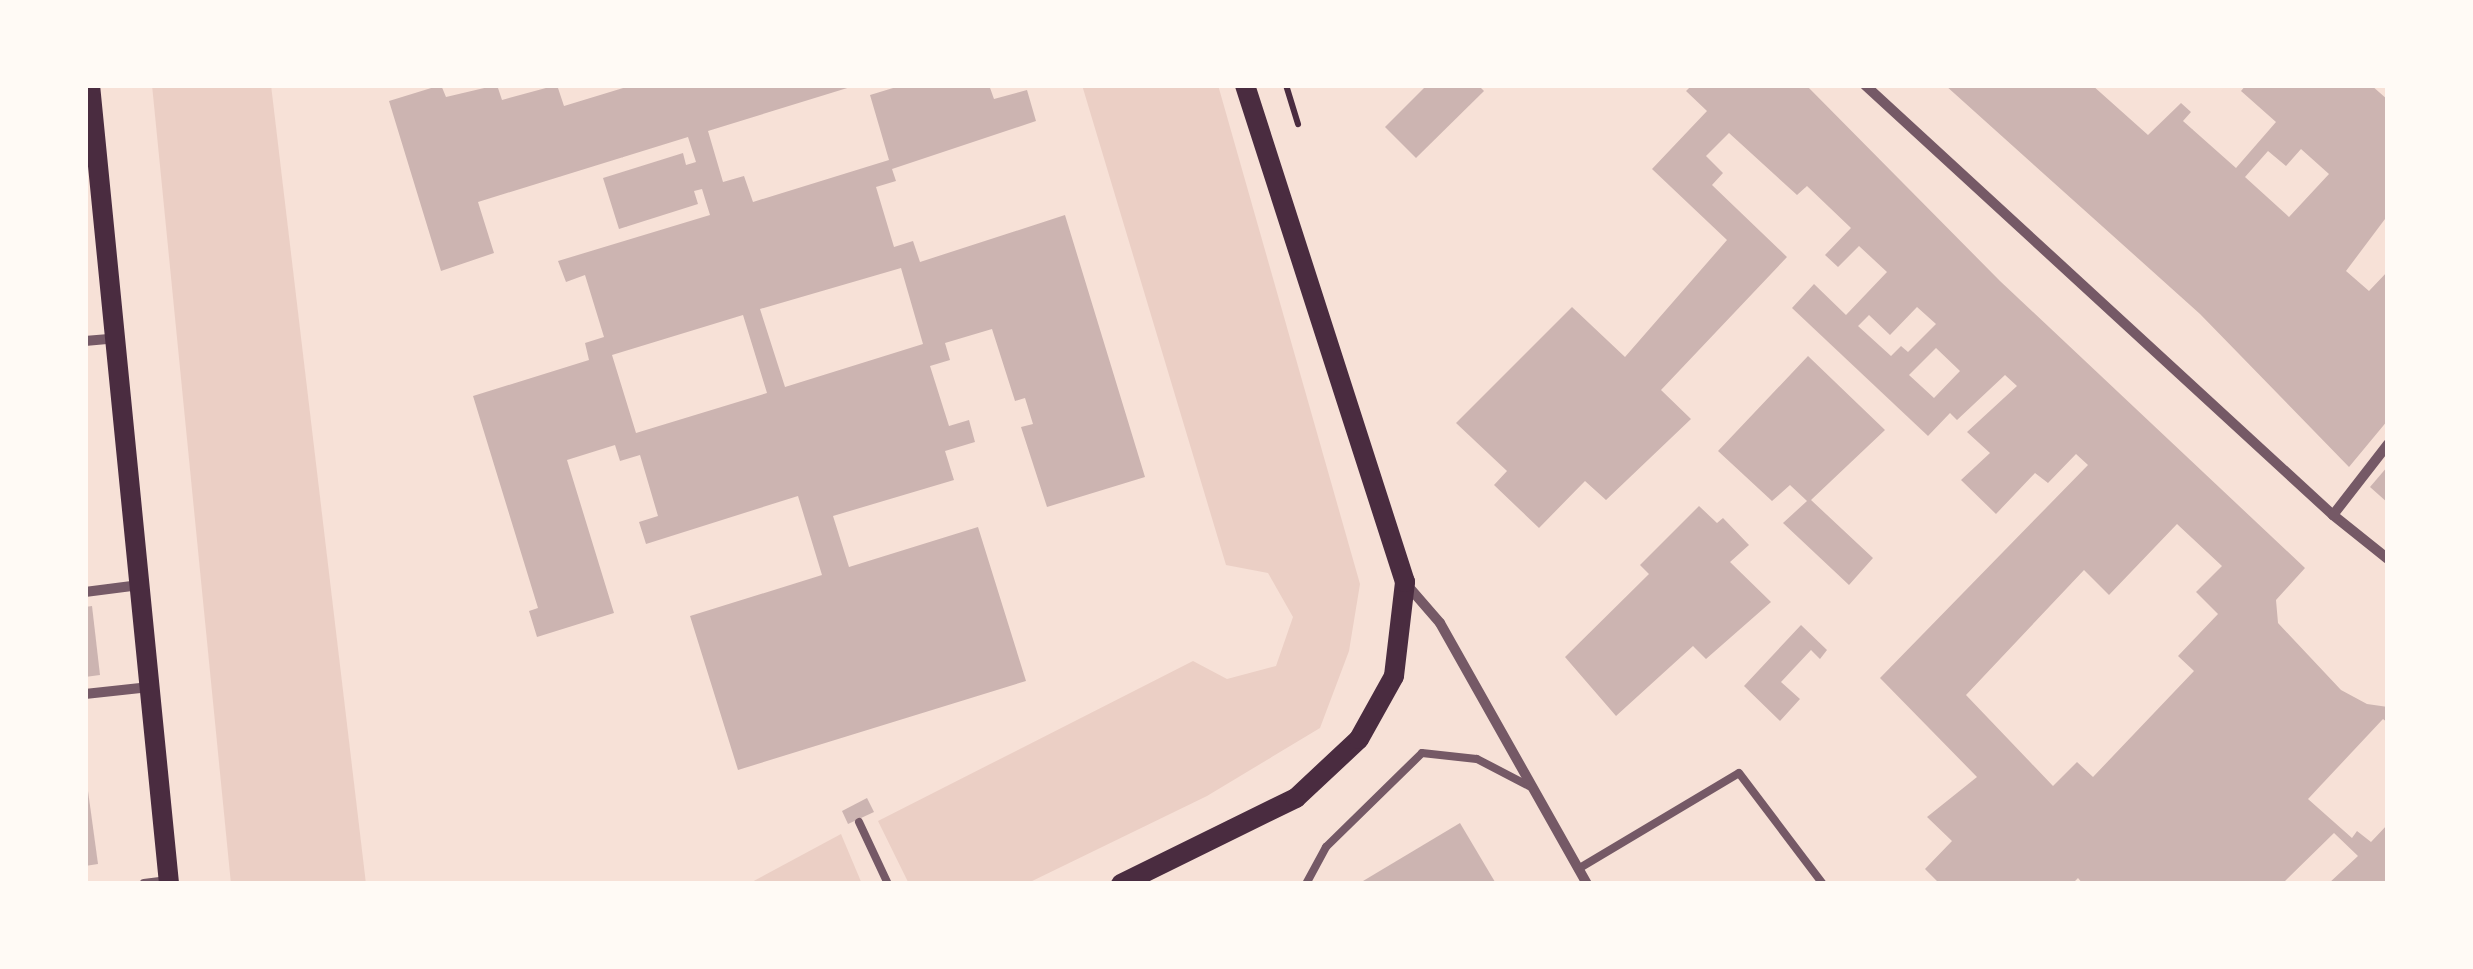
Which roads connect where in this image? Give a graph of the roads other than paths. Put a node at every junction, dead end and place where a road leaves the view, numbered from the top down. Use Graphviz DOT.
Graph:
graph roads {
  1 [pos="90,85"];
  2 [pos="1246,85"];
  3 [pos="1864,85"];
  4 [pos="118,338"];
  5 [pos="85,341"];
  6 [pos="2388,444"];
  7 [pos="2333,515"];
  8 [pos="2388,560"];
  9 [pos="1404,582"];
  10 [pos="142,585"];
  11 [pos="85,592"];
  12 [pos="151,687"];
  13 [pos="85,694"];
  14 [pos="1528,786"];
  15 [pos="859,822"];
  16 [pos="1578,869"];
  17 [pos="169,883"];
  18 [pos="144,884"];
  19 [pos="888,884"];
  20 [pos="1121,884"];
  21 [pos="1306,884"];
  22 [pos="1587,884"];
  23 [pos="1823,884"];
  1 -- 4 [label="main road"];
  2 -- 9 [label="main road"];
  3 -- 7 [label="street"];
  4 -- 5 [label="street"];
  4 -- 10 [label="main road"];
  6 -- 7 [label="street"];
  7 -- 8 [label="street"];
  9 -- 14 [label="street"];
  9 -- 20 [label="main road"];
  10 -- 11 [label="street"];
  10 -- 12 [label="main road"];
  12 -- 13 [label="street"];
  12 -- 17 [label="main road"];
  14 -- 16 [label="street"];
  14 -- 21 [label="lane"];
  15 -- 19 [label="lane"];
  16 -- 22 [label="street"];
  16 -- 23 [label="lane"];
  17 -- 18 [label="street"];
}
